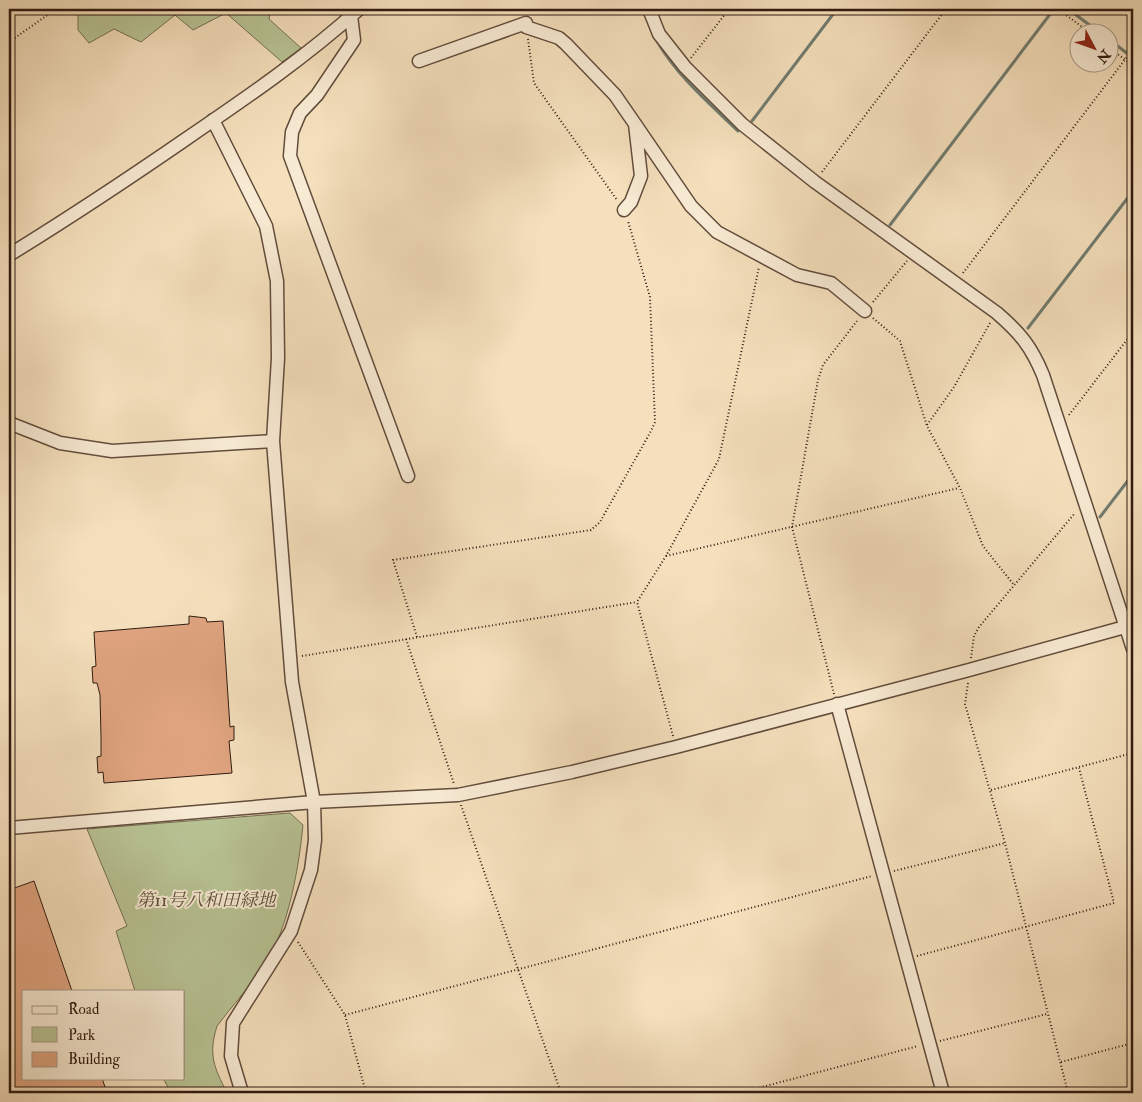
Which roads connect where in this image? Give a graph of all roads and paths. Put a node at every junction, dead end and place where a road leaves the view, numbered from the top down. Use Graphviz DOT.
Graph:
graph roads {
  1 [pos="56,9"];
  2 [pos="649,9"];
  3 [pos="730,9"];
  4 [pos="946,9"];
  5 [pos="1058,9"];
  6 [pos="355,12"];
  7 [pos="1076,22"];
  8 [pos="526,25"];
  9 [pos="9,42"];
  10 [pos="1133,49"];
  11 [pos="1120,56"];
  12 [pos="1125,60"];
  13 [pos="419,61"];
  14 [pos="1133,66"];
  15 [pos="685,67"];
  16 [pos="213,120"];
  17 [pos="635,124"];
  18 [pos="814,182"];
  19 [pos="624,210"];
  20 [pos="913,253"];
  21 [pos="9,255"];
  22 [pos="761,257"];
  23 [pos="955,283"];
  24 [pos="865,311"];
  25 [pos="997,313"];
  26 [pos="1133,332"];
  27 [pos="9,423"];
  28 [pos="927,426"];
  29 [pos="1059,426"];
  30 [pos="274,441"];
  31 [pos="408,476"];
  32 [pos="960,488"];
  33 [pos="1084,503"];
  34 [pos="792,527"];
  35 [pos="666,556"];
  36 [pos="1014,585"];
  37 [pos="637,602"];
  38 [pos="1125,626"];
  39 [pos="417,637"];
  40 [pos="406,639"];
  41 [pos="1133,650"];
  42 [pos="290,658"];
  43 [pos="969,670"];
  44 [pos="837,704"];
  45 [pos="676,747"];
  46 [pos="1133,753"];
  47 [pos="1079,768"];
  48 [pos="991,790"];
  49 [pos="458,795"];
  50 [pos="314,802"];
  51 [pos="9,828"];
  52 [pos="1005,842"];
  53 [pos="884,873"];
  54 [pos="1026,926"];
  55 [pos="291,932"];
  56 [pos="908,959"];
  57 [pos="517,968"];
  58 [pos="1047,1014"];
  59 [pos="345,1015"];
  60 [pos="930,1043"];
  61 [pos="1133,1043"];
  62 [pos="1061,1062"];
  63 [pos="242,1093"];
  64 [pos="366,1093"];
  65 [pos="561,1093"];
  66 [pos="739,1093"];
  67 [pos="943,1093"];
  68 [pos="1068,1093"];
  1 -- 9 [label="path"];
  2 -- 15 [label="street"];
  3 -- 15 [label="path"];
  4 -- 18 [label="path"];
  5 -- 7 [label="path"];
  6 -- 16 [label="street"];
  6 -- 31 [label="street"];
  8 -- 13 [label="street"];
  8 -- 17 [label="street"];
  8 -- 19 [label="path"];
  10 -- 12 [label="path"];
  11 -- 12 [label="path"];
  12 -- 14 [label="path"];
  12 -- 23 [label="path"];
  15 -- 18 [label="street"];
  16 -- 21 [label="street"];
  16 -- 30 [label="street"];
  17 -- 19 [label="street"];
  17 -- 22 [label="street"];
  18 -- 20 [label="street"];
  19 -- 39 [label="path"];
  20 -- 23 [label="street"];
  20 -- 24 [label="path"];
  22 -- 24 [label="street"];
  22 -- 35 [label="path"];
  23 -- 25 [label="street"];
  24 -- 28 [label="path"];
  24 -- 34 [label="path"];
  25 -- 28 [label="path"];
  25 -- 29 [label="street"];
  26 -- 29 [label="path"];
  27 -- 30 [label="street"];
  28 -- 32 [label="path"];
  29 -- 33 [label="street"];
  30 -- 42 [label="street"];
  32 -- 34 [label="path"];
  32 -- 36 [label="path"];
  33 -- 36 [label="path"];
  33 -- 38 [label="street"];
  34 -- 35 [label="path"];
  34 -- 44 [label="path"];
  35 -- 37 [label="path"];
  36 -- 43 [label="path"];
  37 -- 39 [label="path"];
  37 -- 45 [label="path"];
  38 -- 41 [label="street"];
  38 -- 43 [label="street"];
  39 -- 40 [label="path"];
  40 -- 42 [label="path"];
  40 -- 49 [label="path"];
  42 -- 50 [label="street"];
  43 -- 44 [label="street"];
  43 -- 48 [label="path"];
  44 -- 45 [label="street"];
  44 -- 53 [label="street"];
  45 -- 49 [label="street"];
  46 -- 47 [label="path"];
  47 -- 48 [label="path"];
  47 -- 54 [label="path"];
  48 -- 52 [label="path"];
  49 -- 50 [label="street"];
  49 -- 57 [label="path"];
  50 -- 51 [label="street"];
  50 -- 55 [label="street"];
  52 -- 53 [label="path"];
  52 -- 54 [label="path"];
  53 -- 56 [label="street"];
  53 -- 57 [label="path"];
  54 -- 56 [label="path"];
  54 -- 58 [label="path"];
  55 -- 59 [label="path"];
  55 -- 63 [label="street"];
  56 -- 60 [label="street"];
  57 -- 59 [label="path"];
  57 -- 65 [label="path"];
  58 -- 60 [label="path"];
  58 -- 62 [label="path"];
  59 -- 64 [label="path"];
  60 -- 66 [label="path"];
  60 -- 67 [label="street"];
  61 -- 62 [label="path"];
  62 -- 68 [label="path"];
}
